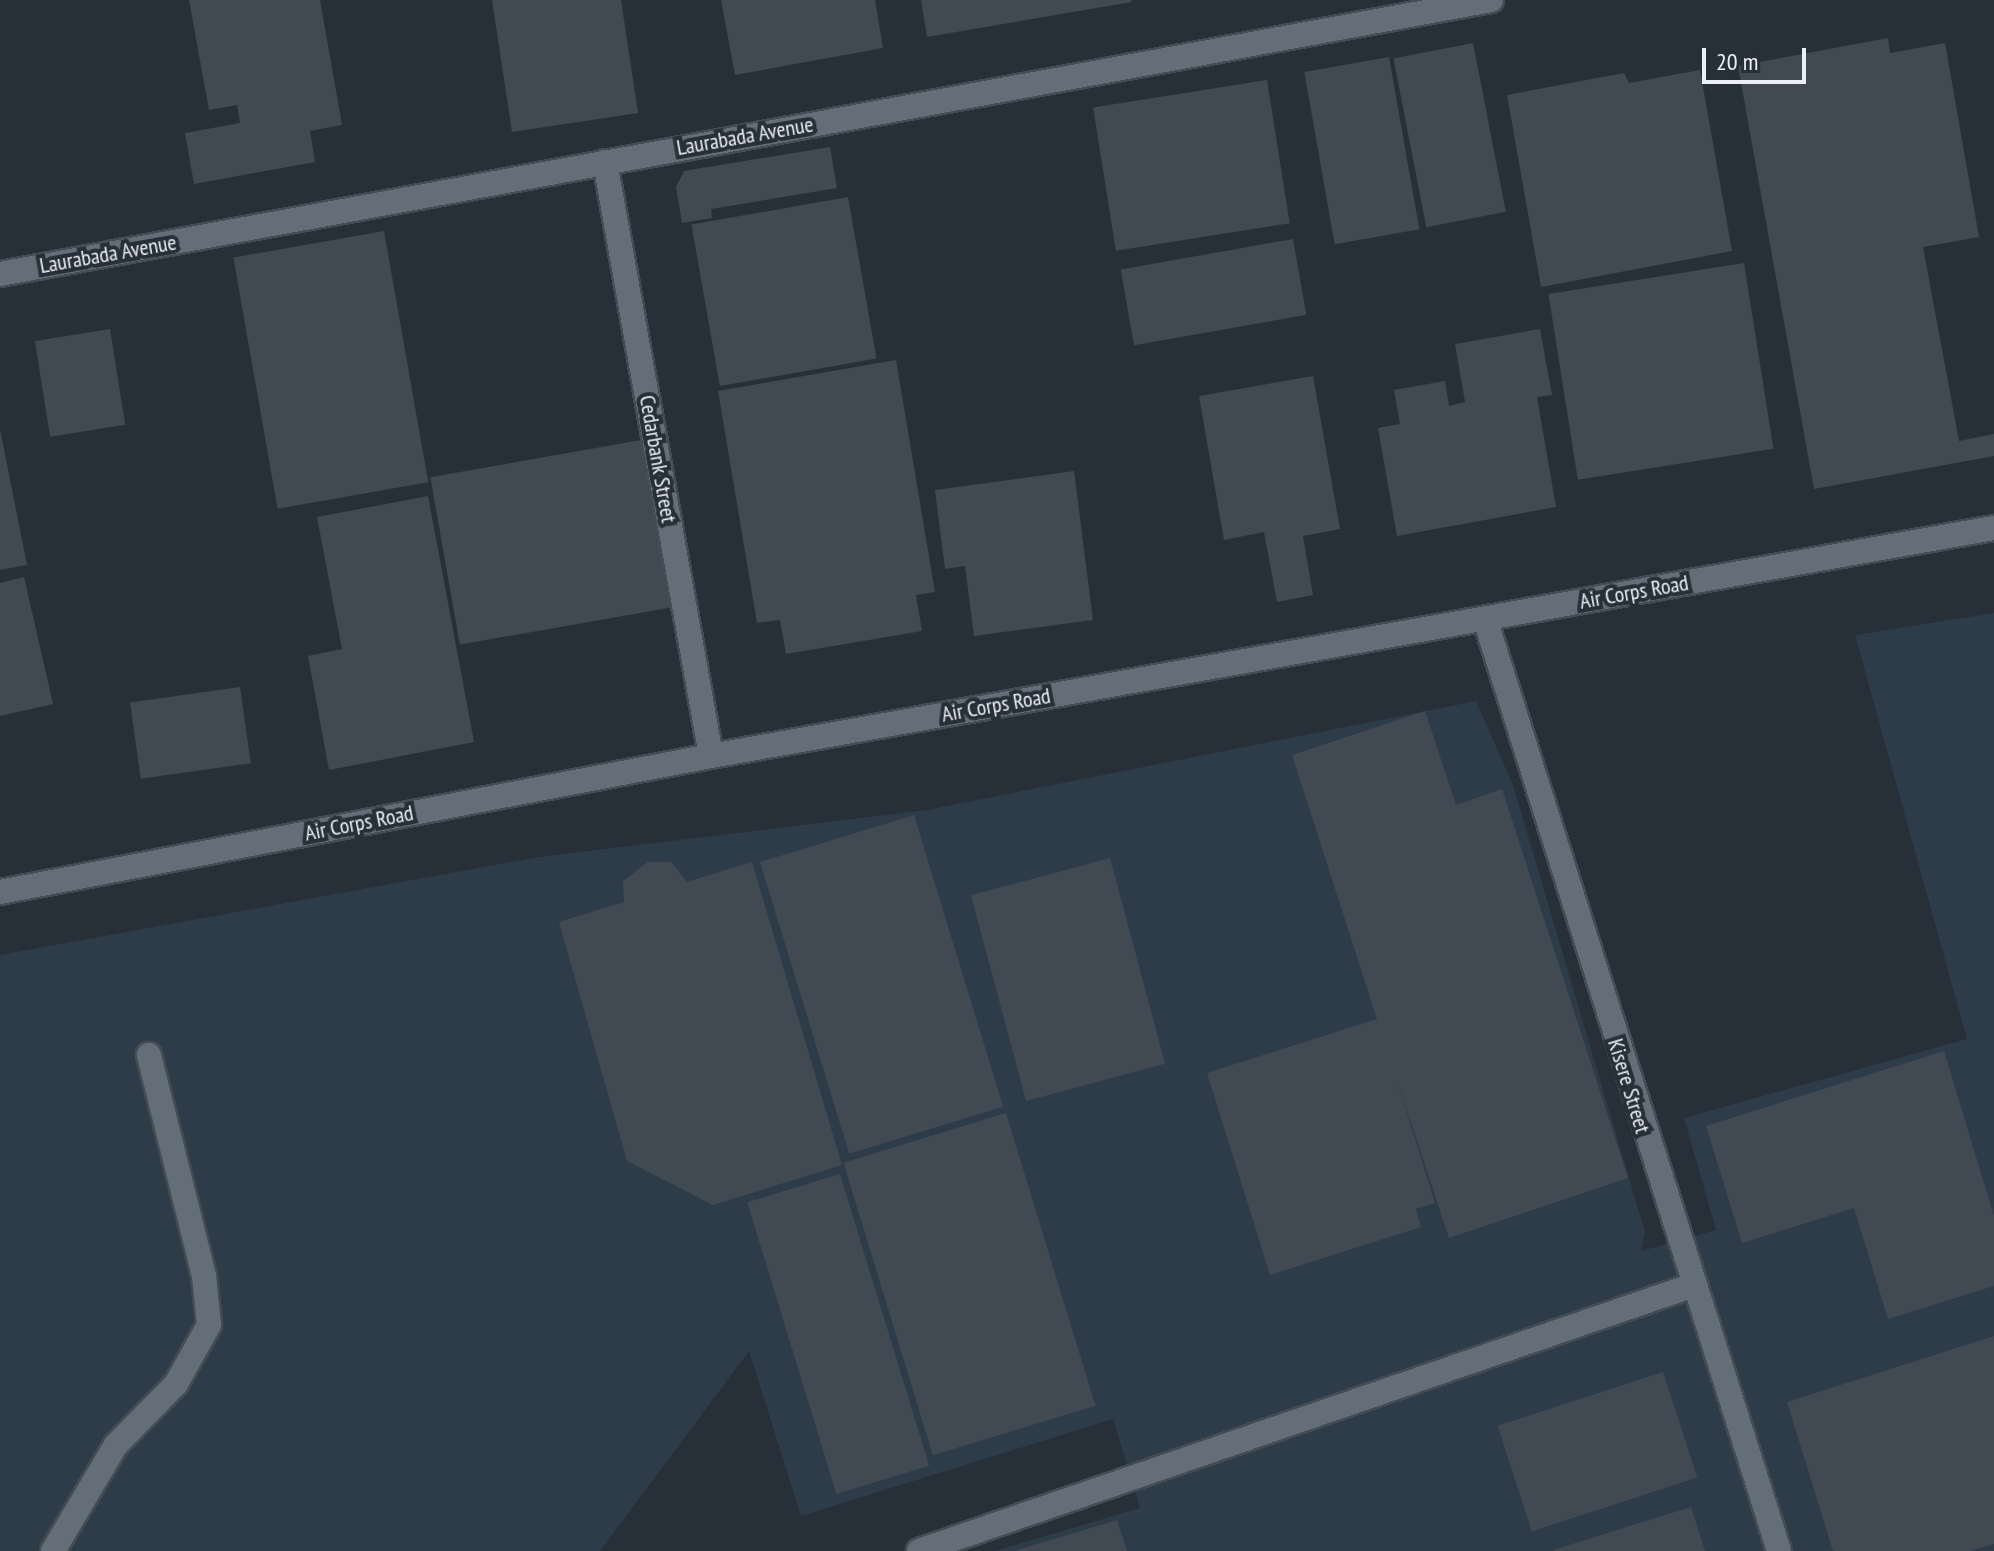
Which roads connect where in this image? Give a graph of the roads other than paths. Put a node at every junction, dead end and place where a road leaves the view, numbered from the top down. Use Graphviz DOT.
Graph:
graph roads {
  1 [pos="1491,0"];
  2 [pos="605,162"];
  3 [pos="0,274"];
  4 [pos="1994,528"];
  5 [pos="1485,619"];
  6 [pos="711,756"];
  7 [pos="0,892"];
  8 [pos="149,1055"];
  9 [pos="1691,1286"];
  10 [pos="53,1551"];
  11 [pos="919,1551"];
  12 [pos="1779,1551"];
  1 -- 2 [label="street, Laurabada Avenue"];
  2 -- 3 [label="street, Laurabada Avenue"];
  2 -- 6 [label="street, Cedarbank Street"];
  4 -- 5 [label="street, Air Corps Road"];
  5 -- 6 [label="street, Air Corps Road"];
  5 -- 9 [label="street, Kisere Street"];
  6 -- 7 [label="street, Air Corps Road"];
  8 -- 10 [label="street"];
  9 -- 11 [label="street"];
  9 -- 12 [label="street, Kisere Street"];
}
